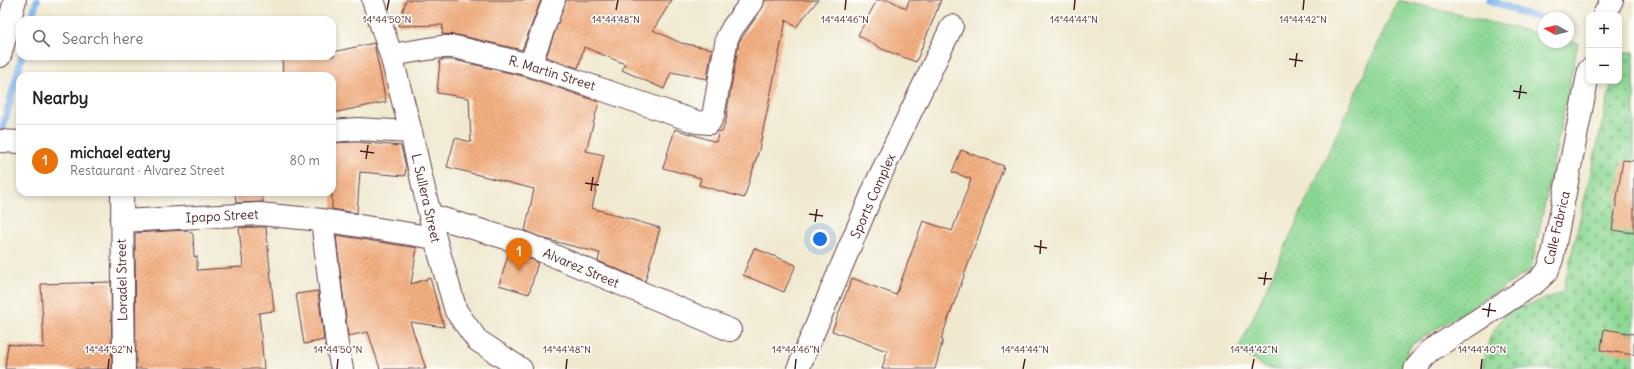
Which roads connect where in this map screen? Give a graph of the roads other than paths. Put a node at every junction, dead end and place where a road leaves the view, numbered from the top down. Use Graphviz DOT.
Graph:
graph roads {
  1 [pos="15,0"];
  2 [pos="374,0"];
  3 [pos="554,0"];
  4 [pos="753,0"];
  5 [pos="1612,0"];
  6 [pos="1606,12"];
  7 [pos="952,26"];
  8 [pos="391,55"];
  9 [pos="0,56"];
  10 [pos="530,65"];
  11 [pos="1586,84"];
  12 [pos="336,131"];
  13 [pos="411,132"];
  14 [pos="122,196"];
  15 [pos="430,215"];
  16 [pos="322,220"];
  17 [pos="121,221"];
  18 [pos="435,238"];
  19 [pos="730,330"];
  20 [pos="124,369"];
  21 [pos="342,369"];
  22 [pos="521,369"];
  23 [pos="798,369"];
  24 [pos="1415,369"];
  1 -- 9 [label="street"];
  2 -- 8 [label="street, L. Sullera Street"];
  3 -- 10 [label="street"];
  4 -- 10 [label="street, R. Martin Street"];
  5 -- 6 [label="street"];
  7 -- 23 [label="street, Sports Complex"];
  8 -- 10 [label="street, R. Martin Street"];
  8 -- 13 [label="street, L. Sullera Street"];
  11 -- 24 [label="street, Calle Fabrica"];
  12 -- 13 [label="street"];
  13 -- 15 [label="street, L. Sullera Street"];
  14 -- 17 [label="street, Loradel Street"];
  15 -- 18 [label="street, L. Sullera Street"];
  15 -- 19 [label="street, Alvarez Street"];
  16 -- 17 [label="street, Ipapo Street"];
  16 -- 18 [label="street, Ipapo Street"];
  16 -- 21 [label="street"];
  17 -- 20 [label="street, Loradel Street"];
  18 -- 22 [label="street, L. Sullera Street"];
}
